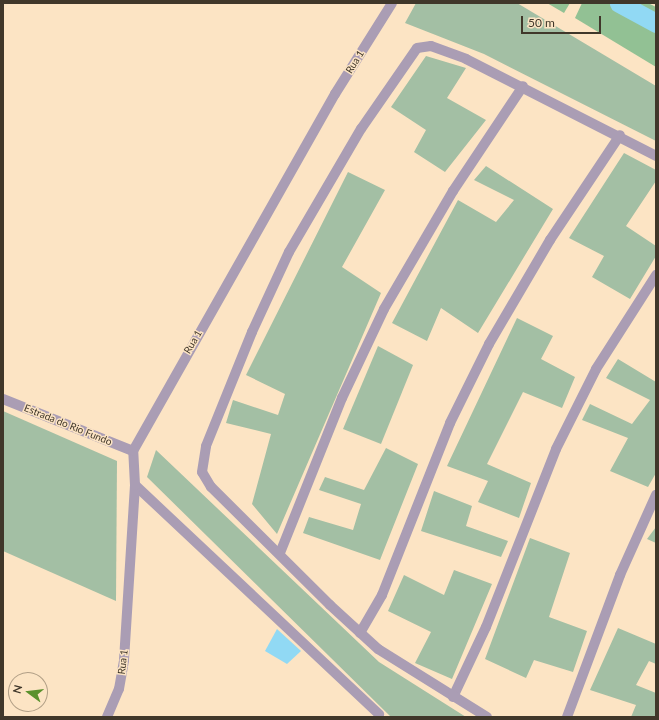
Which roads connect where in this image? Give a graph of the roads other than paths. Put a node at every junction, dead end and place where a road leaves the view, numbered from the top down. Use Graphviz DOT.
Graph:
graph roads {
  1 [pos="392,3"];
  2 [pos="523,86"];
  3 [pos="620,135"];
  4 [pos="656,156"];
  5 [pos="656,275"];
  6 [pos="3,399"];
  7 [pos="133,451"];
  8 [pos="135,485"];
  9 [pos="656,496"];
  10 [pos="280,553"];
  11 [pos="360,633"];
  12 [pos="453,697"];
  13 [pos="379,714"];
  14 [pos="107,717"];
  15 [pos="488,717"];
  16 [pos="567,717"];
  1 -- 7 [label="street, Rua 1"];
  2 -- 3 [label="street"];
  2 -- 10 [label="street"];
  2 -- 10 [label="street"];
  3 -- 4 [label="street"];
  3 -- 11 [label="street"];
  5 -- 12 [label="street"];
  6 -- 7 [label="street, Estrada do Rio Fundo"];
  7 -- 8 [label="street, Rua 1"];
  8 -- 13 [label="street"];
  8 -- 14 [label="street, Rua 1"];
  9 -- 16 [label="street"];
  10 -- 11 [label="street"];
  11 -- 12 [label="street"];
  12 -- 15 [label="street"];
}
